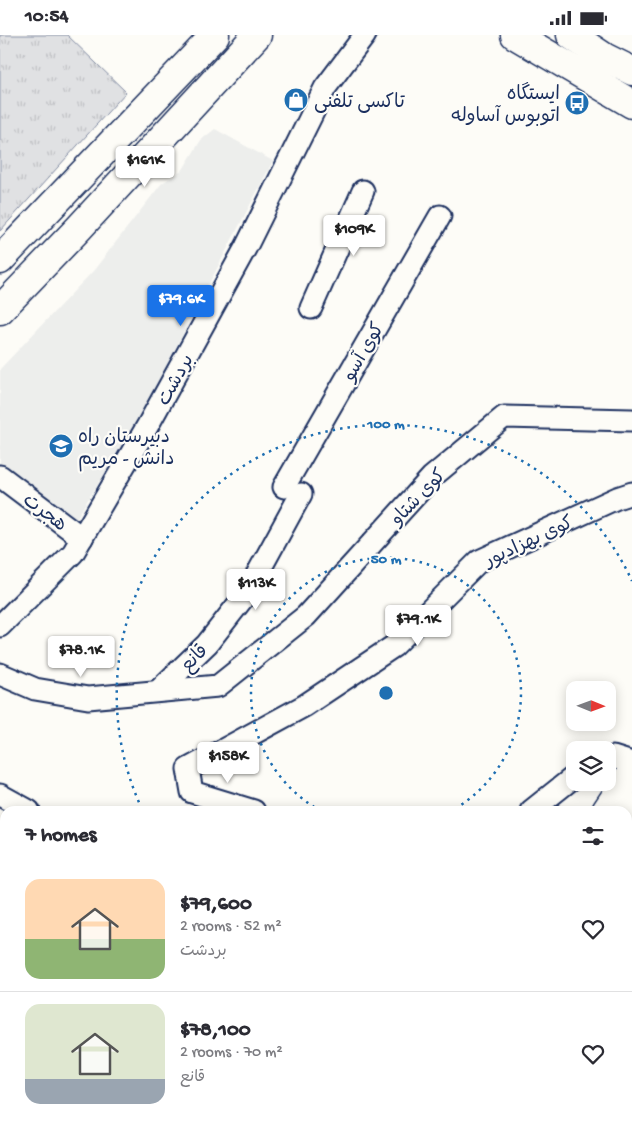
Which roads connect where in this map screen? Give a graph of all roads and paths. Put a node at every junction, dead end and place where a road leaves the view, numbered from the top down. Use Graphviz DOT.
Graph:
graph roads {
  1 [pos="214,35"];
  2 [pos="257,35"];
  3 [pos="365,35"];
  4 [pos="514,35"];
  5 [pos="571,35"];
  6 [pos="632,71"];
  7 [pos="632,104"];
  8 [pos="137,116"];
  9 [pos="162,138"];
  10 [pos="363,191"];
  11 [pos="440,216"];
  12 [pos="0,260"];
  13 [pos="311,308"];
  14 [pos="0,310"];
  15 [pos="632,420"];
  16 [pos="3,486"];
  17 [pos="292,490"];
  18 [pos="632,493"];
  19 [pos="82,538"];
  20 [pos="0,625"];
  21 [pos="0,674"];
  22 [pos="159,690"];
  23 [pos="616,758"];
  24 [pos="632,763"];
  25 [pos="632,772"];
  26 [pos="566,783"];
  27 [pos="0,795"];
  28 [pos="20,806"];
  29 [pos="238,806"];
  30 [pos="538,806"];
  31 [pos="609,806"];
  1 -- 8 [label="main road"];
  2 -- 9 [label="main road"];
  3 -- 19 [label="street, بردشت"];
  4 -- 7 [label="main road"];
  5 -- 6 [label="main road"];
  8 -- 9 [label="main road"];
  8 -- 12 [label="main road"];
  9 -- 14 [label="main road"];
  10 -- 13 [label="street"];
  11 -- 17 [label="street, کوی آسو"];
  15 -- 22 [label="street, کوی شتاو"];
  16 -- 19 [label="street, هجرت"];
  17 -- 22 [label="street, قانع"];
  18 -- 29 [label="street, کوی بهزادپور"];
  19 -- 20 [label="street, بردشت"];
  21 -- 22 [label="street, کوی شتاو"];
  23 -- 24 [label="street"];
  25 -- 31 [label="main road"];
  26 -- 30 [label="street"];
  27 -- 28 [label="street"];
}
